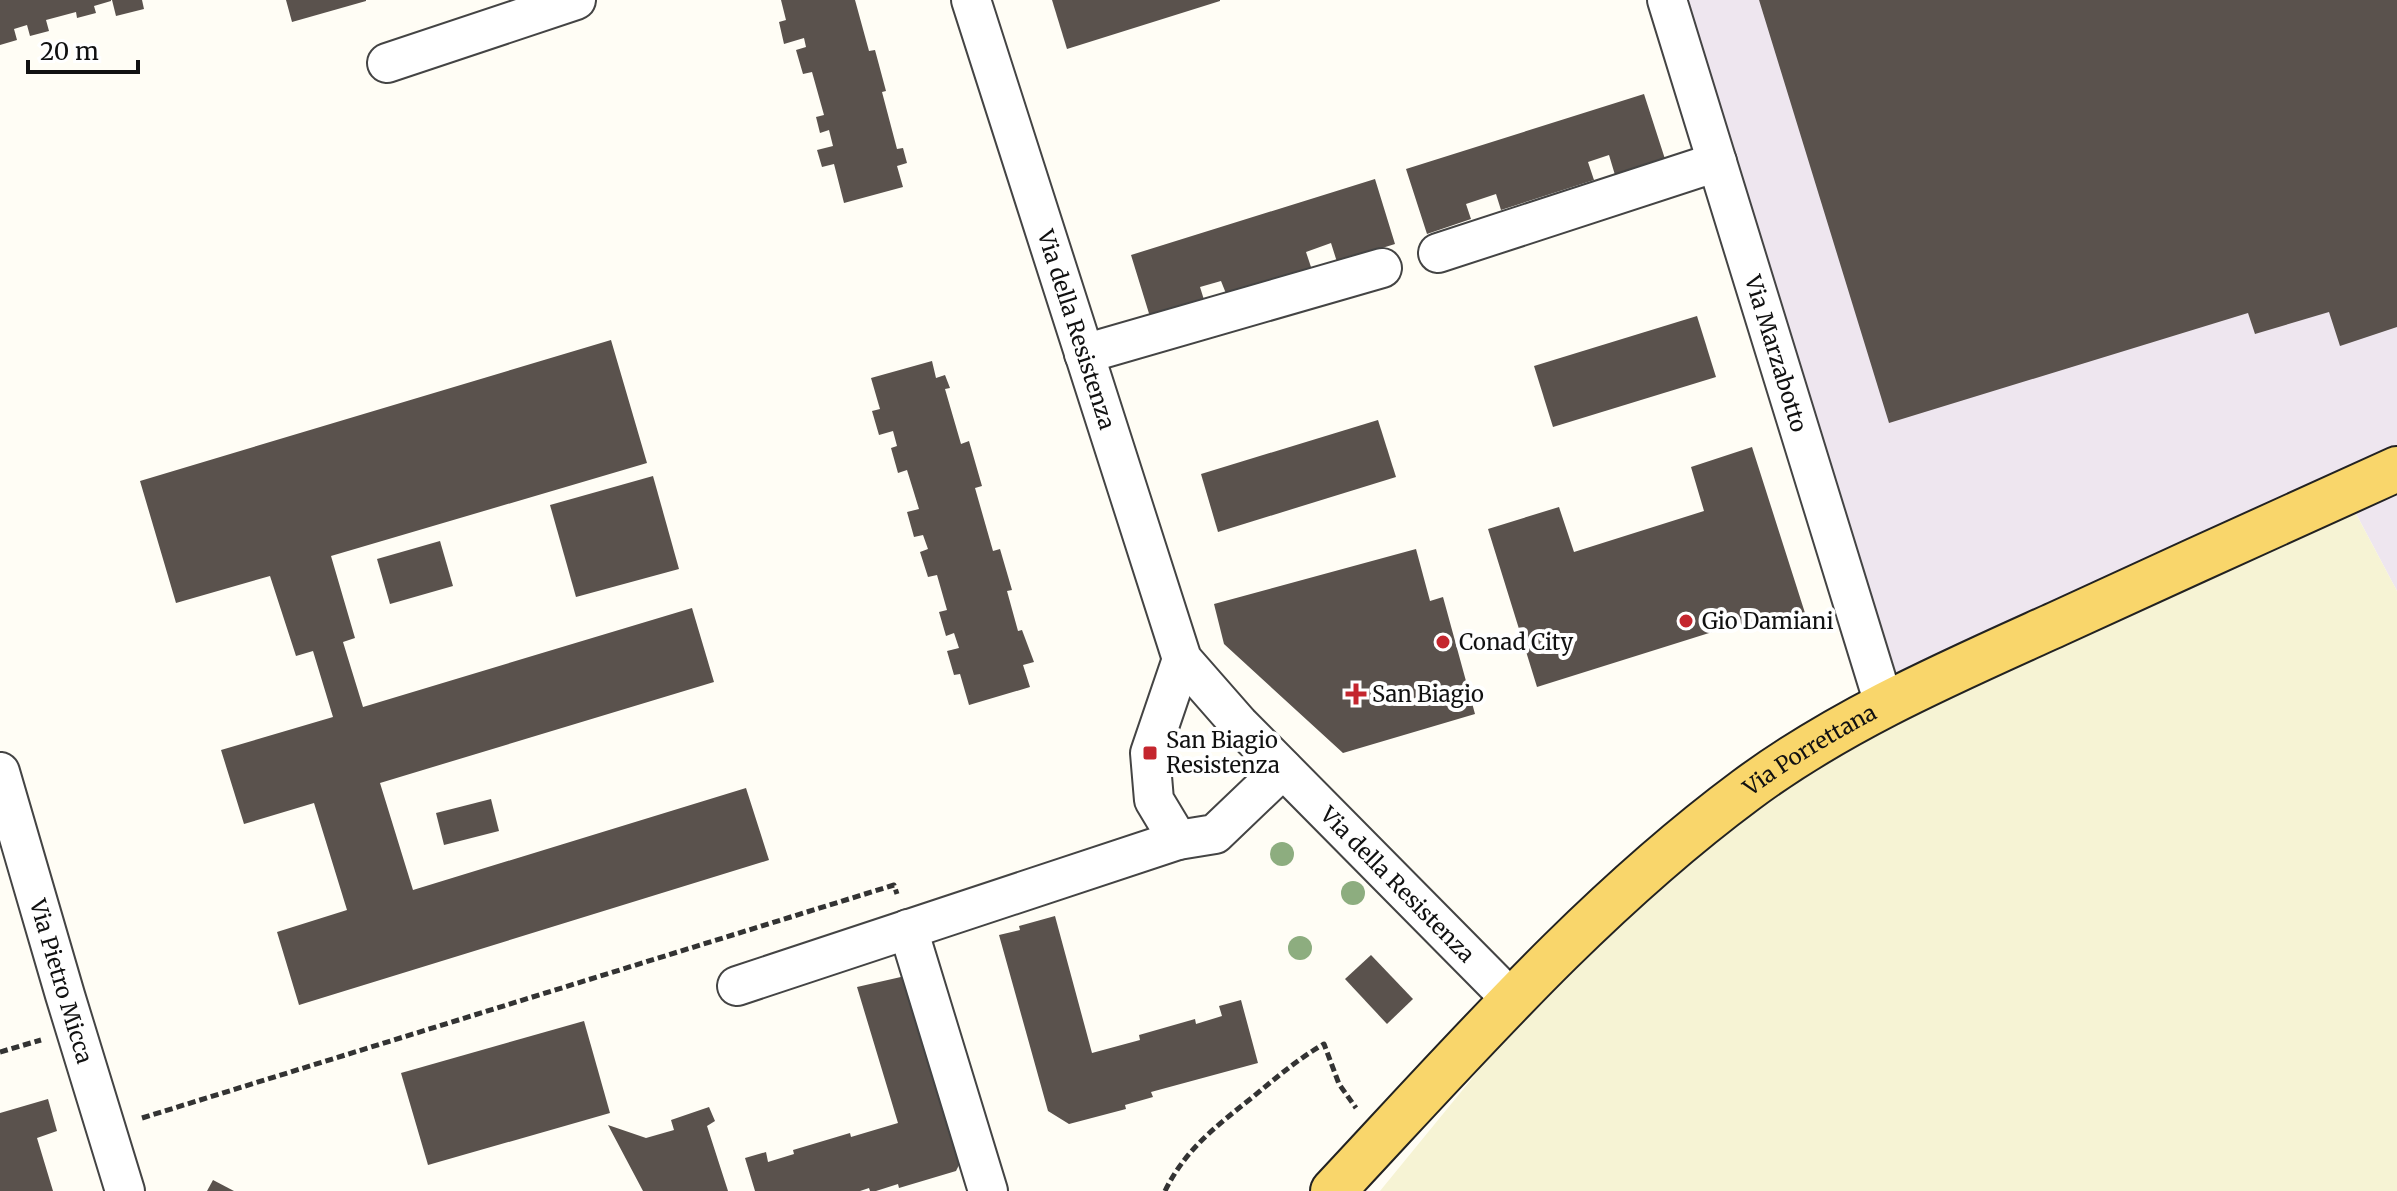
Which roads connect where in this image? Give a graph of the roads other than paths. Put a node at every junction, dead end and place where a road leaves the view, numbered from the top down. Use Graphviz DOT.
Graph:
graph roads {
  1 [pos="576,0"];
  2 [pos="971,0"];
  3 [pos="1667,0"];
  4 [pos="387,63"];
  5 [pos="1717,162"];
  6 [pos="1438,253"];
  7 [pos="1382,268"];
  8 [pos="1084,354"];
  9 [pos="2397,469"];
  10 [pos="1182,659"];
  11 [pos="1885,707"];
  12 [pos="1283,769"];
  13 [pos="0,772"];
  14 [pos="1178,840"];
  15 [pos="908,929"];
  16 [pos="737,986"];
  17 [pos="1512,1000"];
  18 [pos="125,1191"];
  19 [pos="988,1191"];
  20 [pos="1333,1191"];
  1 -- 4 [label="street"];
  2 -- 8 [label="street, Via della Resistenza"];
  3 -- 5 [label="street, Via Marzabotto"];
  5 -- 6 [label="street"];
  5 -- 11 [label="street, Via Marzabotto"];
  7 -- 8 [label="street"];
  8 -- 10 [label="street, Via della Resistenza"];
  9 -- 11 [label="main road, Via Porrettana"];
  10 -- 12 [label="street, Via della Resistenza"];
  10 -- 14 [label="street"];
  11 -- 17 [label="main road, Via Porrettana"];
  12 -- 14 [label="street"];
  12 -- 17 [label="street, Via della Resistenza"];
  13 -- 18 [label="street, Via Pietro Micca"];
  14 -- 15 [label="street"];
  15 -- 16 [label="street"];
  15 -- 19 [label="street"];
  17 -- 20 [label="main road, Via Porrettana"];
}
